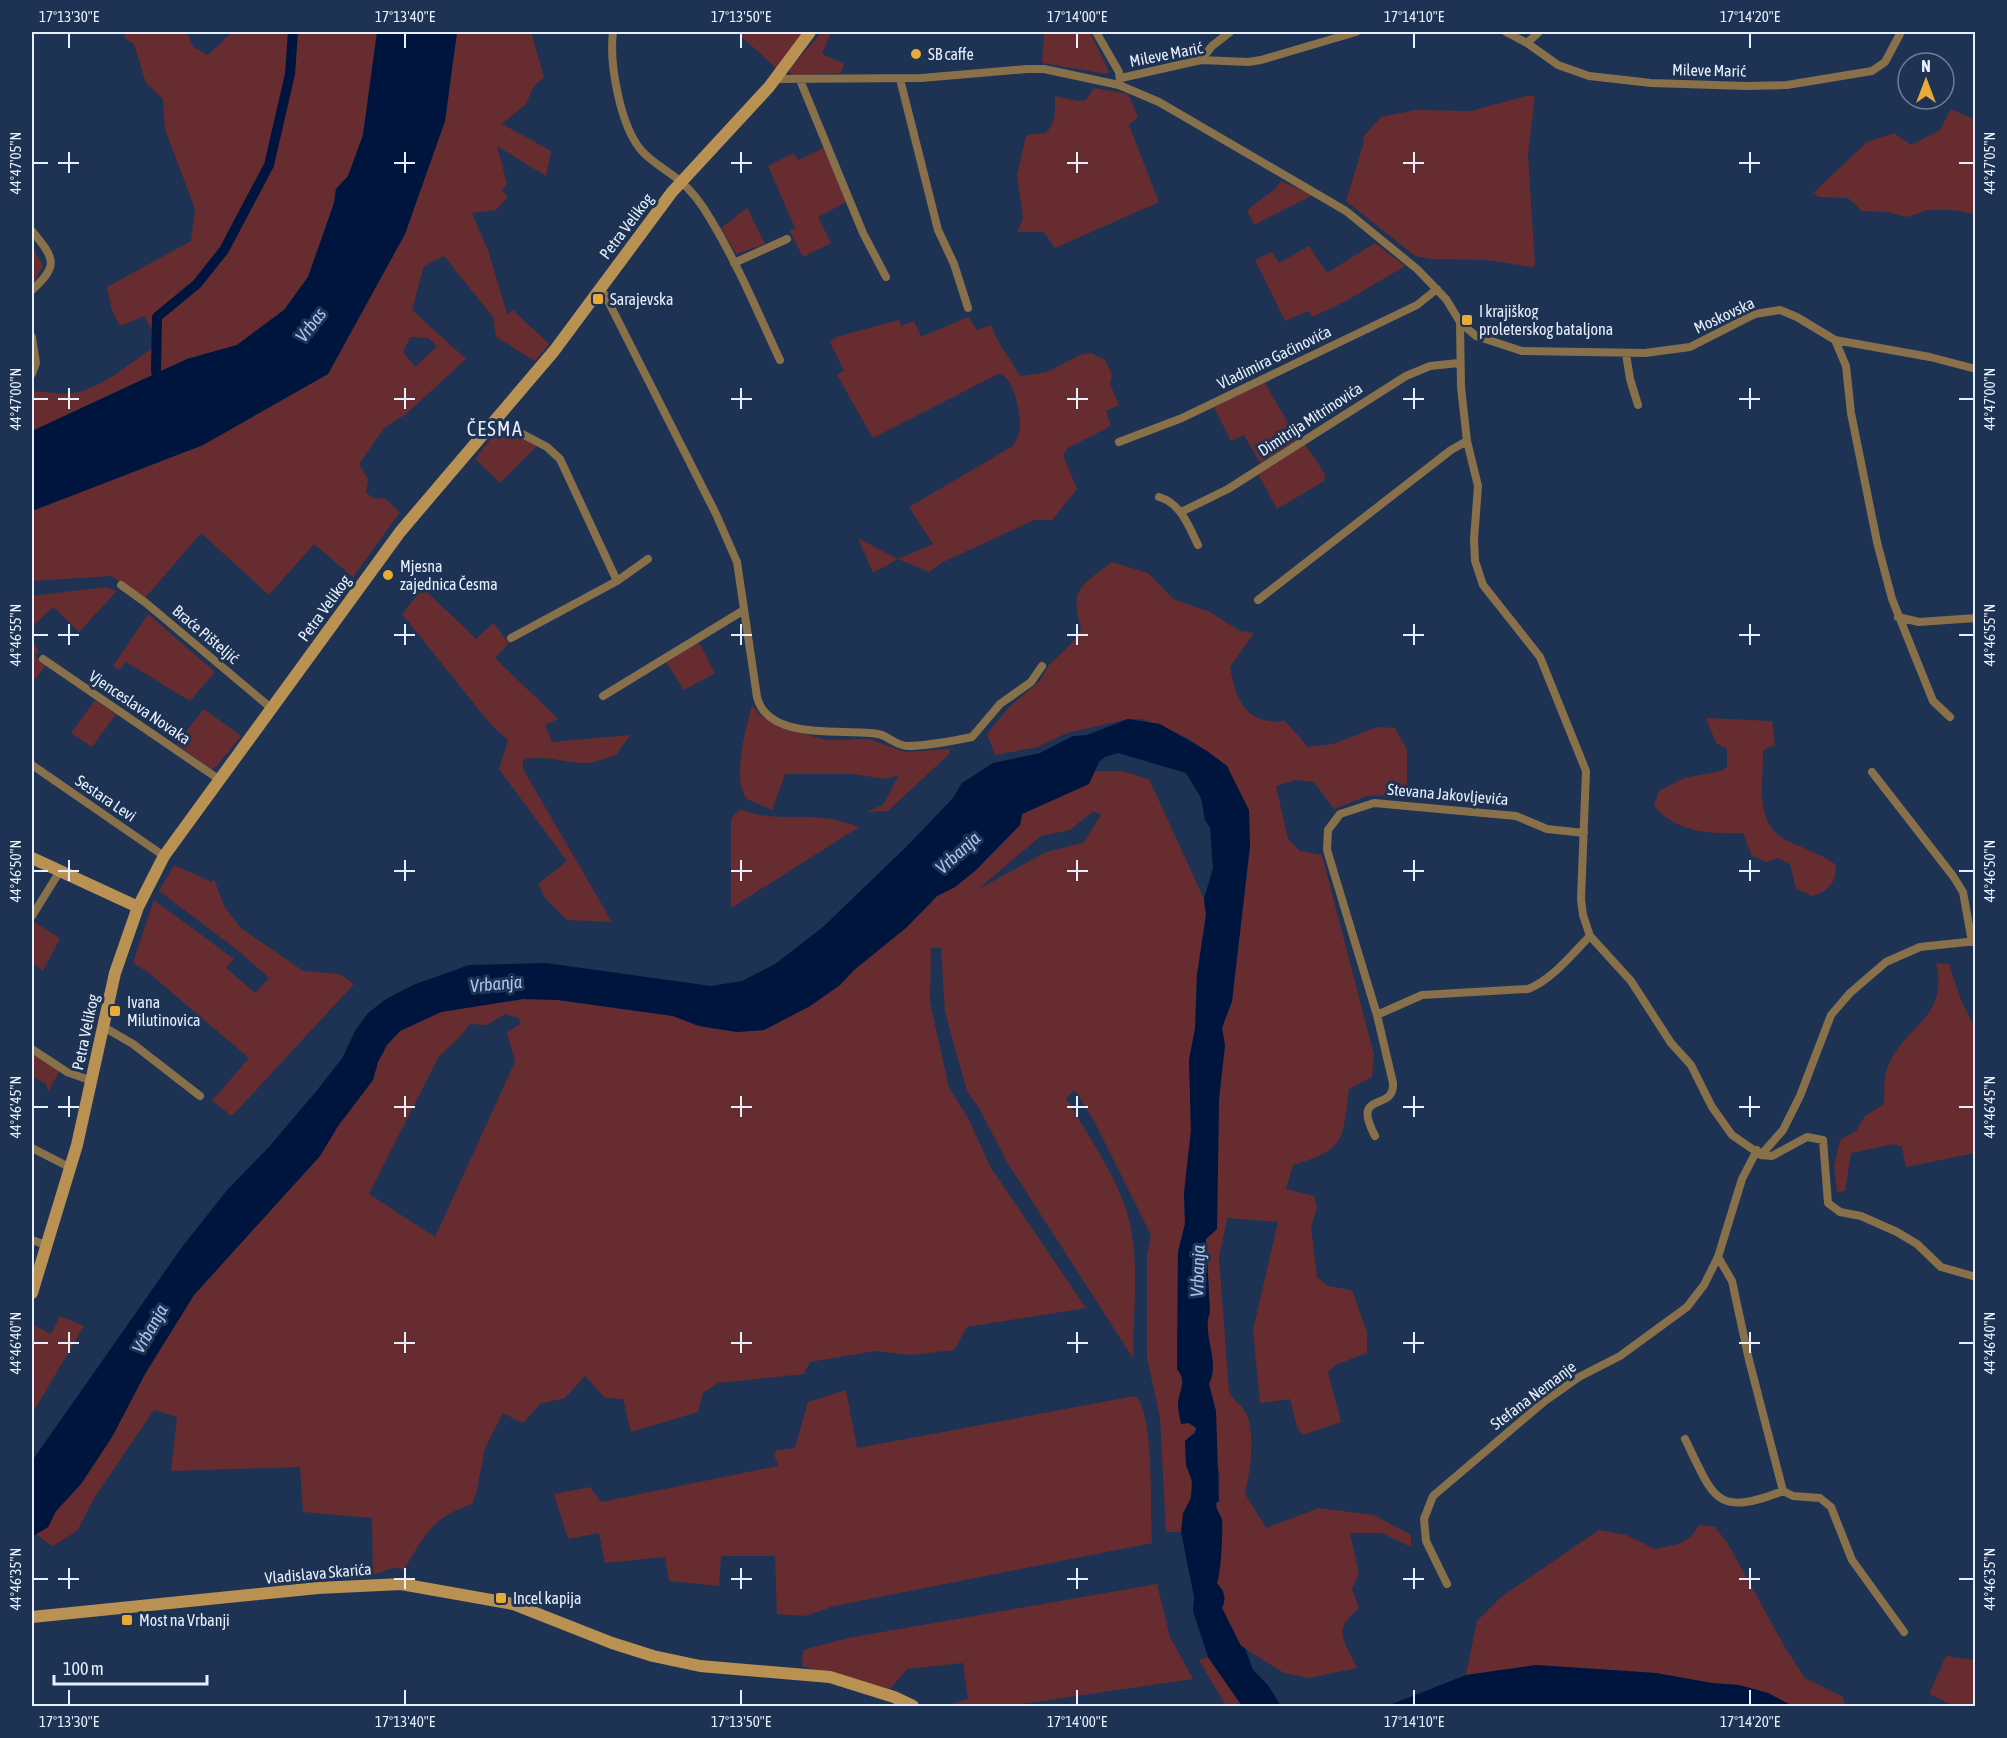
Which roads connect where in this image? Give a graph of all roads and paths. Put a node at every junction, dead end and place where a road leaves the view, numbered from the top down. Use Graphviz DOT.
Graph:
graph roads {
  1 [pos="613,32"];
  2 [pos="809,32"];
  3 [pos="1096,32"];
  4 [pos="1230,32"];
  5 [pos="1356,32"];
  6 [pos="1506,32"];
  7 [pos="1539,32"];
  8 [pos="1901,32"];
  9 [pos="1527,43"];
  10 [pos="1201,60"];
  11 [pos="775,79"];
  12 [pos="900,79"];
  13 [pos="800,80"];
  14 [pos="1120,82"];
  15 [pos="681,182"];
  16 [pos="32,231"];
  17 [pos="787,239"];
  18 [pos="734,263"];
  19 [pos="886,277"];
  20 [pos="599,288"];
  21 [pos="1437,289"];
  22 [pos="32,290"];
  23 [pos="968,308"];
  24 [pos="1460,322"];
  25 [pos="1476,336"];
  26 [pos="32,337"];
  27 [pos="1835,340"];
  28 [pos="1460,347"];
  29 [pos="1626,354"];
  30 [pos="780,360"];
  31 [pos="1459,363"];
  32 [pos="1976,369"];
  33 [pos="32,374"];
  34 [pos="1638,405"];
  35 [pos="494,419"];
  36 [pos="1467,441"];
  37 [pos="1119,442"];
  38 [pos="1159,497"];
  39 [pos="1181,512"];
  40 [pos="1198,545"];
  41 [pos="648,559"];
  42 [pos="617,581"];
  43 [pos="121,585"];
  44 [pos="1258,600"];
  45 [pos="744,610"];
  46 [pos="1898,617"];
  47 [pos="1976,618"];
  48 [pos="511,638"];
  49 [pos="43,659"];
  50 [pos="1042,666"];
  51 [pos="603,696"];
  52 [pos="271,708"];
  53 [pos="1950,717"];
  54 [pos="32,765"];
  55 [pos="1872,772"];
  56 [pos="220,780"];
  57 [pos="1584,833"];
  58 [pos="164,856"];
  59 [pos="32,858"];
  60 [pos="60,871"];
  61 [pos="138,907"];
  62 [pos="32,916"];
  63 [pos="1590,936"];
  64 [pos="1974,941"];
  65 [pos="1377,1015"];
  66 [pos="102,1026"];
  67 [pos="32,1048"];
  68 [pos="92,1081"];
  69 [pos="200,1096"];
  70 [pos="1375,1136"];
  71 [pos="32,1149"];
  72 [pos="1759,1153"];
  73 [pos="71,1168"];
  74 [pos="32,1240"];
  75 [pos="46,1245"];
  76 [pos="1718,1257"];
  77 [pos="1976,1277"];
  78 [pos="32,1293"];
  79 [pos="1685,1439"];
  80 [pos="1783,1491"];
  81 [pos="1447,1584"];
  82 [pos="32,1617"];
  83 [pos="1904,1632"];
  84 [pos="913,1707"];
  1 -- 15 [label="street"];
  2 -- 11 [label="street, Petra Velikog"];
  3 -- 14 [label="street"];
  4 -- 10 [label="street"];
  5 -- 10 [label="street, Mileve Marić"];
  6 -- 9 [label="street, Mileve Marić"];
  7 -- 9 [label="street"];
  8 -- 9 [label="street, Mileve Marić"];
  10 -- 14 [label="street, Mileve Marić"];
  11 -- 13 [label="street"];
  11 -- 15 [label="street, Petra Velikog"];
  12 -- 13 [label="street"];
  12 -- 14 [label="street"];
  12 -- 23 [label="street"];
  13 -- 19 [label="street"];
  14 -- 21 [label="street"];
  15 -- 18 [label="street"];
  15 -- 20 [label="street, Petra Velikog"];
  16 -- 22 [label="street"];
  17 -- 18 [label="street"];
  18 -- 30 [label="street"];
  20 -- 35 [label="street, Petra Velikog"];
  20 -- 45 [label="street"];
  21 -- 24 [label="street"];
  21 -- 37 [label="street, Vladimira Gaćinovića"];
  24 -- 25 [label="street, Moskovska"];
  24 -- 28 [label="street"];
  25 -- 28 [label="street"];
  25 -- 29 [label="street, Moskovska"];
  26 -- 33 [label="street"];
  27 -- 29 [label="street, Moskovska"];
  27 -- 32 [label="street, Moskovska"];
  27 -- 46 [label="street"];
  28 -- 31 [label="street"];
  29 -- 34 [label="street"];
  31 -- 36 [label="street"];
  31 -- 39 [label="street, Dimitrija Mitrinovića"];
  35 -- 42 [label="street"];
  35 -- 52 [label="street, Petra Velikog"];
  36 -- 44 [label="street"];
  36 -- 57 [label="street"];
  38 -- 39 [label="street"];
  39 -- 40 [label="street"];
  41 -- 42 [label="street"];
  42 -- 48 [label="street"];
  43 -- 52 [label="street, Braće Pišteljić"];
  45 -- 50 [label="street"];
  45 -- 51 [label="street"];
  46 -- 47 [label="street"];
  46 -- 53 [label="street"];
  49 -- 56 [label="street, Vjenceslava Novaka"];
  52 -- 56 [label="street, Petra Velikog"];
  54 -- 58 [label="street, Sestara Levi"];
  55 -- 64 [label="street"];
  56 -- 58 [label="street, Petra Velikog"];
  57 -- 63 [label="street"];
  57 -- 65 [label="street, Stevana Jakovljevića"];
  58 -- 61 [label="street, Petra Velikog"];
  59 -- 60 [label="street"];
  60 -- 61 [label="street"];
  60 -- 62 [label="street"];
  61 -- 66 [label="street, Petra Velikog"];
  63 -- 65 [label="street"];
  63 -- 72 [label="street"];
  64 -- 72 [label="street"];
  65 -- 70 [label="street, Stevana Jakovljevića"];
  66 -- 68 [label="street, Petra Velikog"];
  66 -- 69 [label="street"];
  67 -- 68 [label="street"];
  68 -- 73 [label="street, Petra Velikog"];
  71 -- 73 [label="street"];
  72 -- 76 [label="street, Stefana Nemanje"];
  72 -- 77 [label="street"];
  73 -- 75 [label="street, Petra Velikog"];
  74 -- 75 [label="street"];
  75 -- 78 [label="street, Petra Velikog"];
  76 -- 80 [label="street"];
  76 -- 81 [label="street, Stefana Nemanje"];
  79 -- 80 [label="street"];
  80 -- 83 [label="street"];
  82 -- 84 [label="street, Vladislava Skarića"];
}
